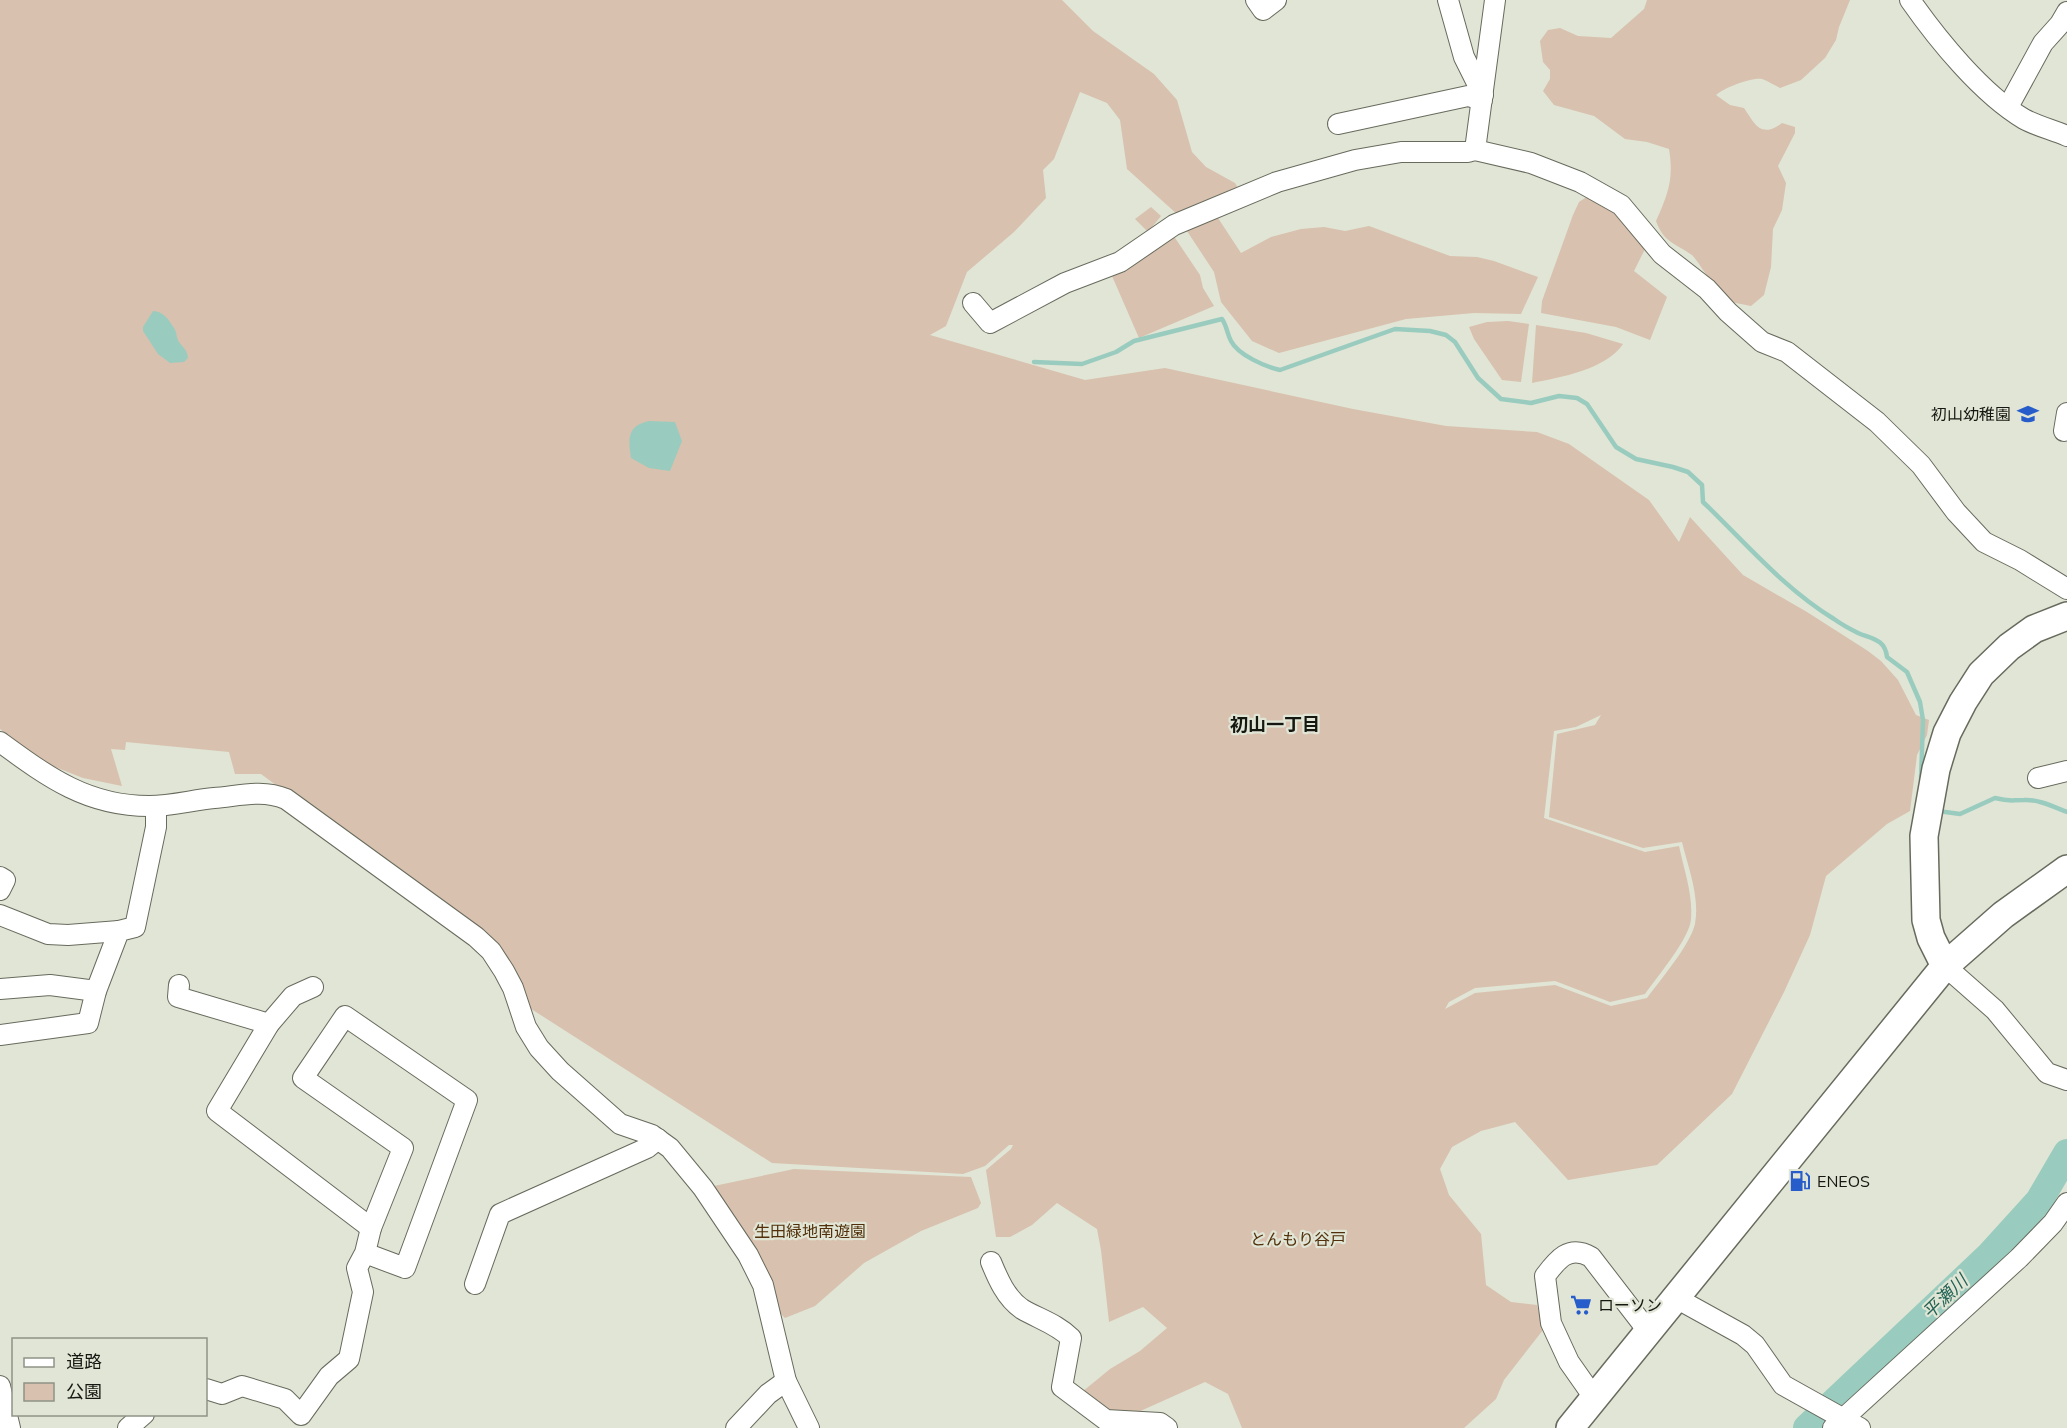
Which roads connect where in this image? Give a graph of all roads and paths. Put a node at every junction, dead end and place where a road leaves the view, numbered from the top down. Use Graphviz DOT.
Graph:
graph roads {
  1 [pos="1256,0"];
  2 [pos="1276,0"];
  3 [pos="1448,0"];
  4 [pos="1495,0"];
  5 [pos="1911,0"];
  6 [pos="2067,12"];
  7 [pos="1483,98"];
  8 [pos="2008,107"];
  9 [pos="1338,124"];
  10 [pos="2067,136"];
  11 [pos="1475,150"];
  12 [pos="973,303"];
  13 [pos="2067,590"];
  14 [pos="2067,615"];
  15 [pos="0,742"];
  16 [pos="2067,771"];
  17 [pos="2038,778"];
  18 [pos="152,806"];
  19 [pos="2067,869"];
  20 [pos="0,877"];
  21 [pos="0,890"];
  22 [pos="0,915"];
  23 [pos="119,931"];
  24 [pos="1945,966"];
  25 [pos="179,985"];
  26 [pos="313,987"];
  27 [pos="0,989"];
  28 [pos="96,991"];
  29 [pos="269,1024"];
  30 [pos="0,1035"];
  31 [pos="2067,1080"];
  32 [pos="658,1139"];
  33 [pos="2067,1203"];
  34 [pos="371,1228"];
  35 [pos="365,1253"];
  36 [pos="991,1262"];
  37 [pos="475,1284"];
  38 [pos="1676,1298"];
  39 [pos="1648,1330"];
  40 [pos="786,1381"];
  41 [pos="0,1386"];
  42 [pos="207,1389"];
  43 [pos="1595,1399"];
  44 [pos="1844,1422"];
  45 [pos="10,1428"];
  46 [pos="736,1428"];
  47 [pos="809,1428"];
  48 [pos="1167,1428"];
  49 [pos="1570,1428"];
  1 -- 2 [label="street"];
  3 -- 7 [label="street"];
  4 -- 7 [label="street"];
  5 -- 8 [label="street"];
  6 -- 8 [label="street"];
  7 -- 9 [label="street"];
  7 -- 11 [label="street"];
  8 -- 10 [label="street"];
  11 -- 12 [label="street"];
  11 -- 13 [label="street"];
  14 -- 24 [label="street"];
  15 -- 18 [label="street"];
  16 -- 17 [label="street"];
  18 -- 23 [label="street"];
  18 -- 32 [label="street"];
  19 -- 24 [label="street"];
  20 -- 21 [label="street"];
  22 -- 23 [label="street"];
  23 -- 28 [label="street"];
  24 -- 31 [label="street"];
  24 -- 38 [label="street"];
  25 -- 29 [label="street"];
  26 -- 29 [label="street"];
  27 -- 28 [label="street"];
  28 -- 30 [label="street"];
  29 -- 34 [label="street"];
  32 -- 37 [label="street"];
  32 -- 40 [label="street"];
  33 -- 44 [label="street"];
  34 -- 35 [label="street"];
  34 -- 35 [label="street"];
  35 -- 42 [label="street"];
  36 -- 48 [label="street"];
  38 -- 39 [label="street"];
  38 -- 44 [label="street"];
  39 -- 43 [label="street"];
  39 -- 43 [label="street"];
  40 -- 46 [label="street"];
  40 -- 47 [label="street"];
  41 -- 45 [label="street"];
  43 -- 49 [label="street"];
}
